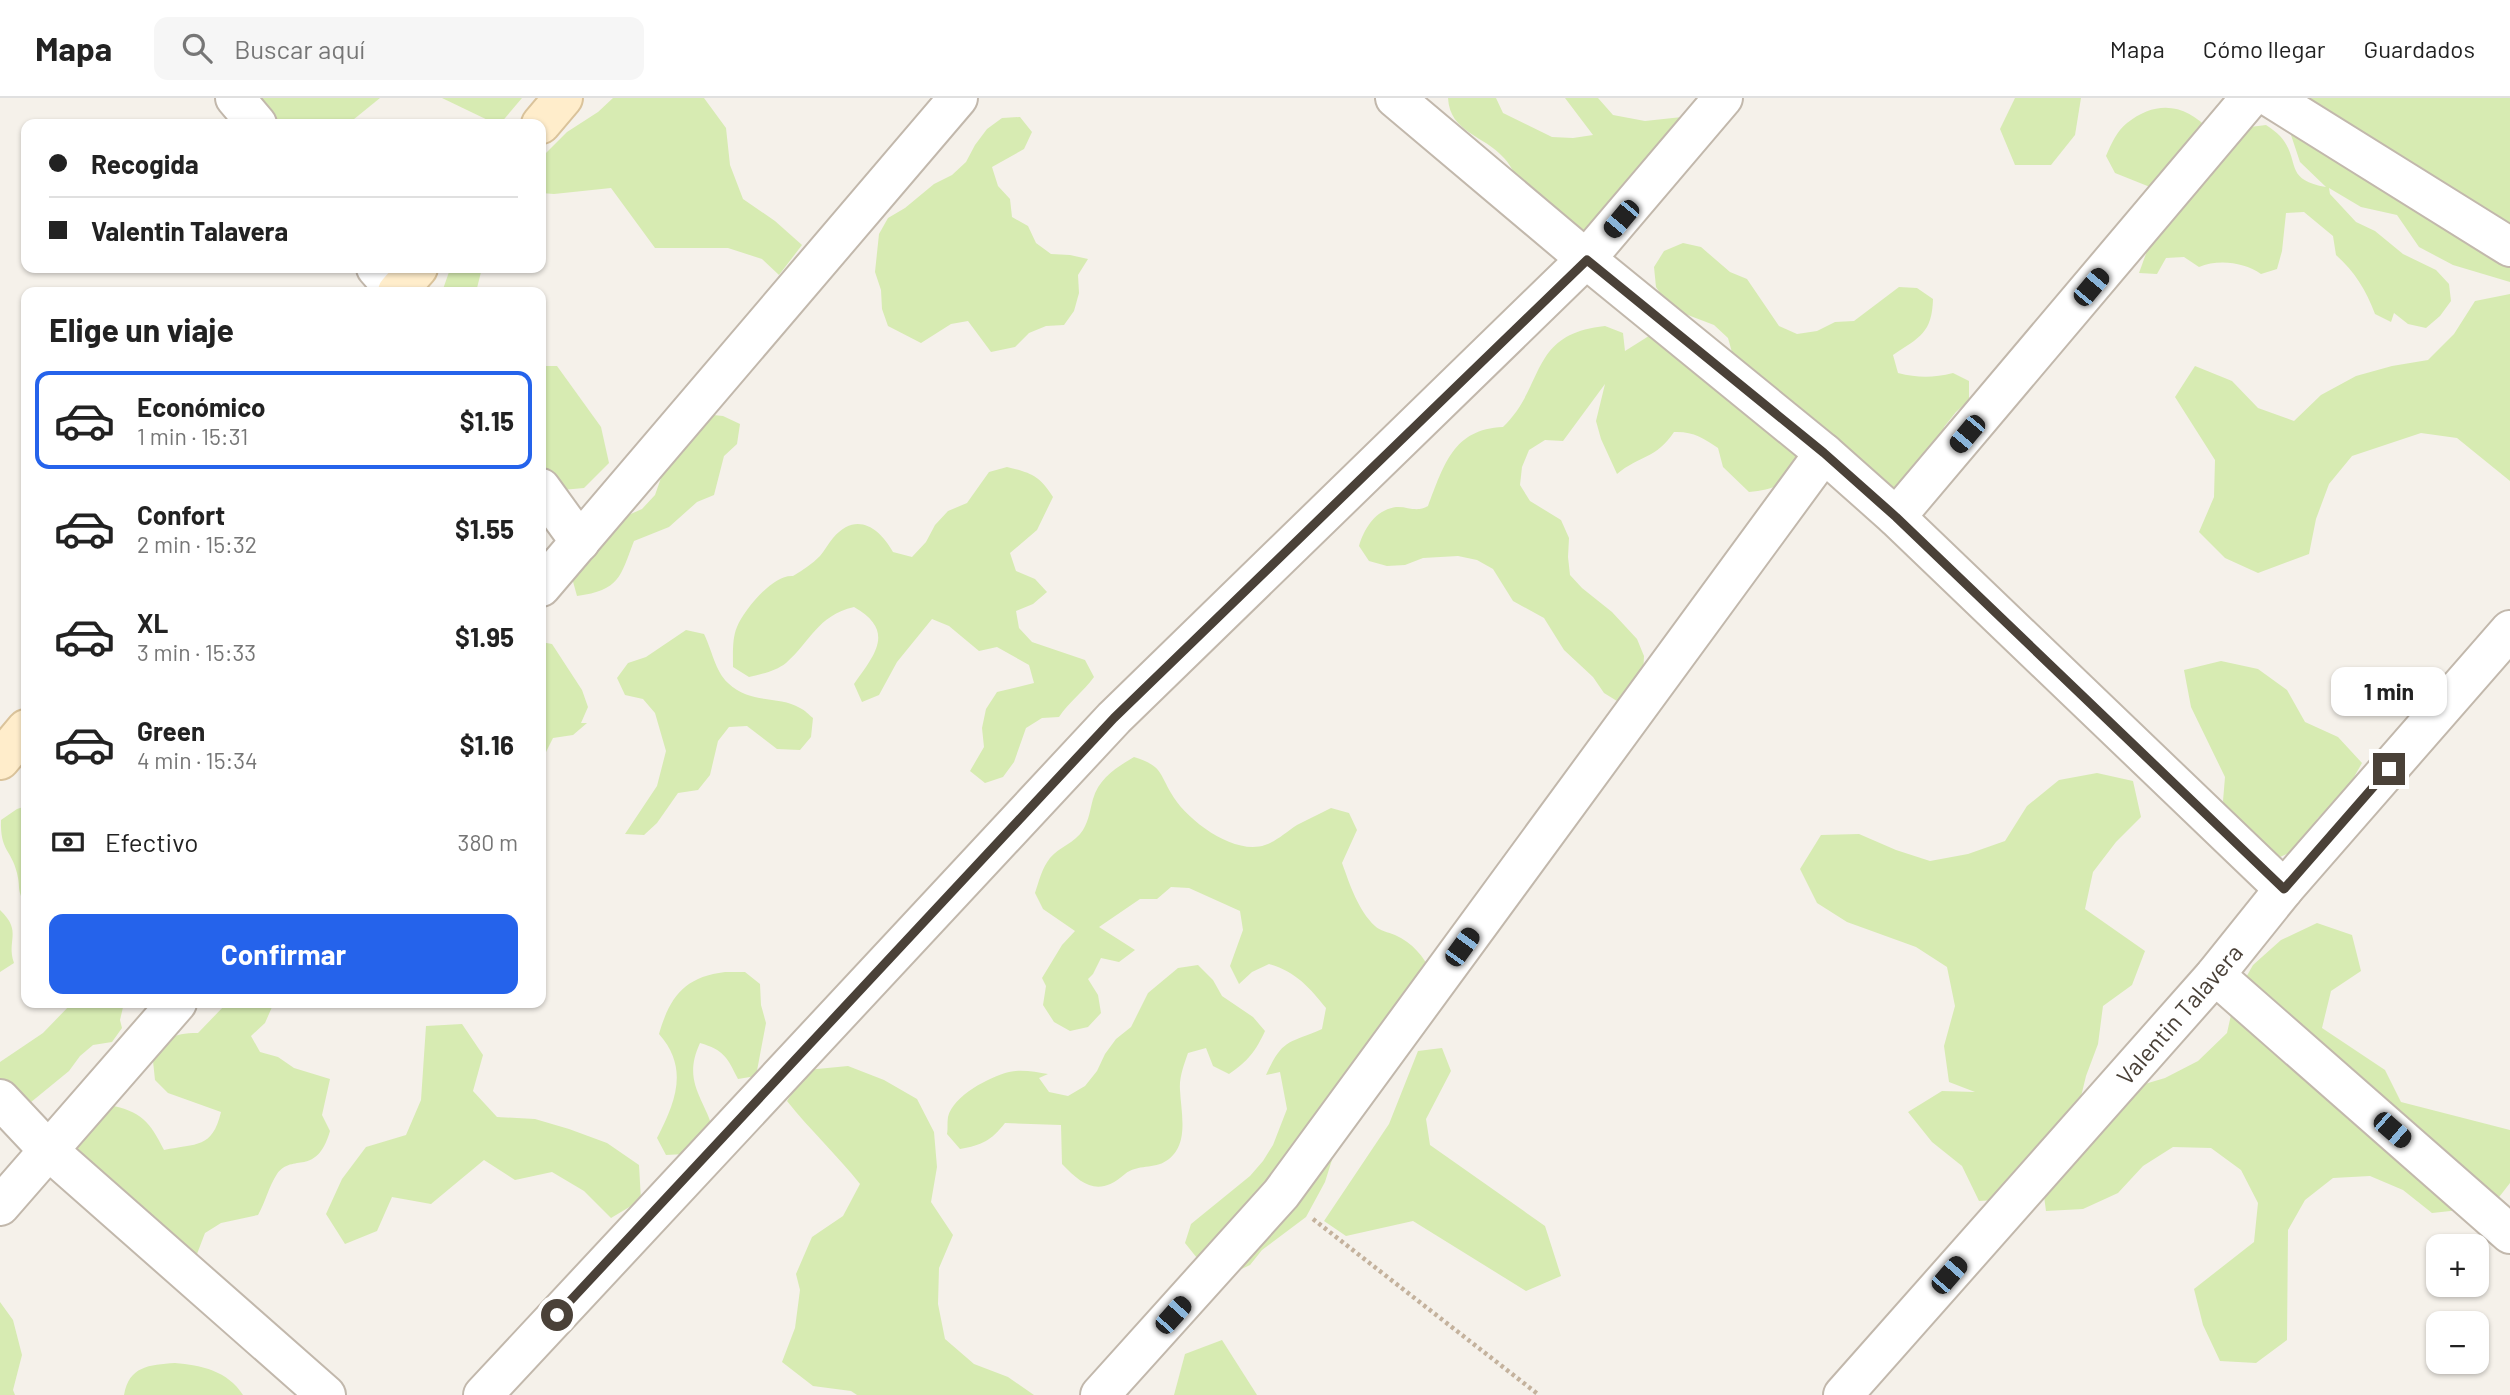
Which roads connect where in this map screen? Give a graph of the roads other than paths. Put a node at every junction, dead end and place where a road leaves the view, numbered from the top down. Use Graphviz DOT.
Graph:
graph roads {
  1 [pos="235,98"];
  2 [pos="563,98"];
  3 [pos="958,98"];
  4 [pos="1395,98"];
  5 [pos="1723,98"];
  6 [pos="2250,98"];
  7 [pos="2271,98"];
  8 [pos="253,119"];
  9 [pos="545,119"];
  10 [pos="2510,247"];
  11 [pos="1587,260"];
  12 [pos="380,273"];
  13 [pos="414,273"];
  14 [pos="393,287"];
  15 [pos="401,287"];
  16 [pos="1824,453"];
  17 [pos="546,495"];
  18 [pos="1896,517"];
  19 [pos="580,542"];
  20 [pos="546,581"];
  21 [pos="2510,630"];
  22 [pos="21,735"];
  23 [pos="0,760"];
  24 [pos="2284,889"];
  25 [pos="2215,975"];
  26 [pos="173,1008"];
  27 [pos="0,1098"];
  28 [pos="48,1150"];
  29 [pos="0,1206"];
  30 [pos="2510,1234"];
  31 [pos="326,1395"];
  32 [pos="483,1395"];
  33 [pos="1100,1395"];
  34 [pos="1843,1395"];
  1 -- 8 [label="street"];
  2 -- 9 [label="street"];
  3 -- 19 [label="street"];
  4 -- 11 [label="street"];
  5 -- 11 [label="street"];
  6 -- 18 [label="street"];
  7 -- 10 [label="street"];
  11 -- 16 [label="street"];
  11 -- 32 [label="street"];
  12 -- 14 [label="street"];
  13 -- 15 [label="street"];
  16 -- 18 [label="street"];
  16 -- 33 [label="street"];
  17 -- 19 [label="street"];
  18 -- 24 [label="street"];
  19 -- 20 [label="street"];
  21 -- 24 [label="street, Valentin Talavera"];
  22 -- 23 [label="street"];
  24 -- 25 [label="street, Valentin Talavera"];
  25 -- 30 [label="street"];
  25 -- 34 [label="street, Valentin Talavera"];
  26 -- 28 [label="street"];
  27 -- 28 [label="street"];
  28 -- 29 [label="street"];
  28 -- 31 [label="street"];
}
